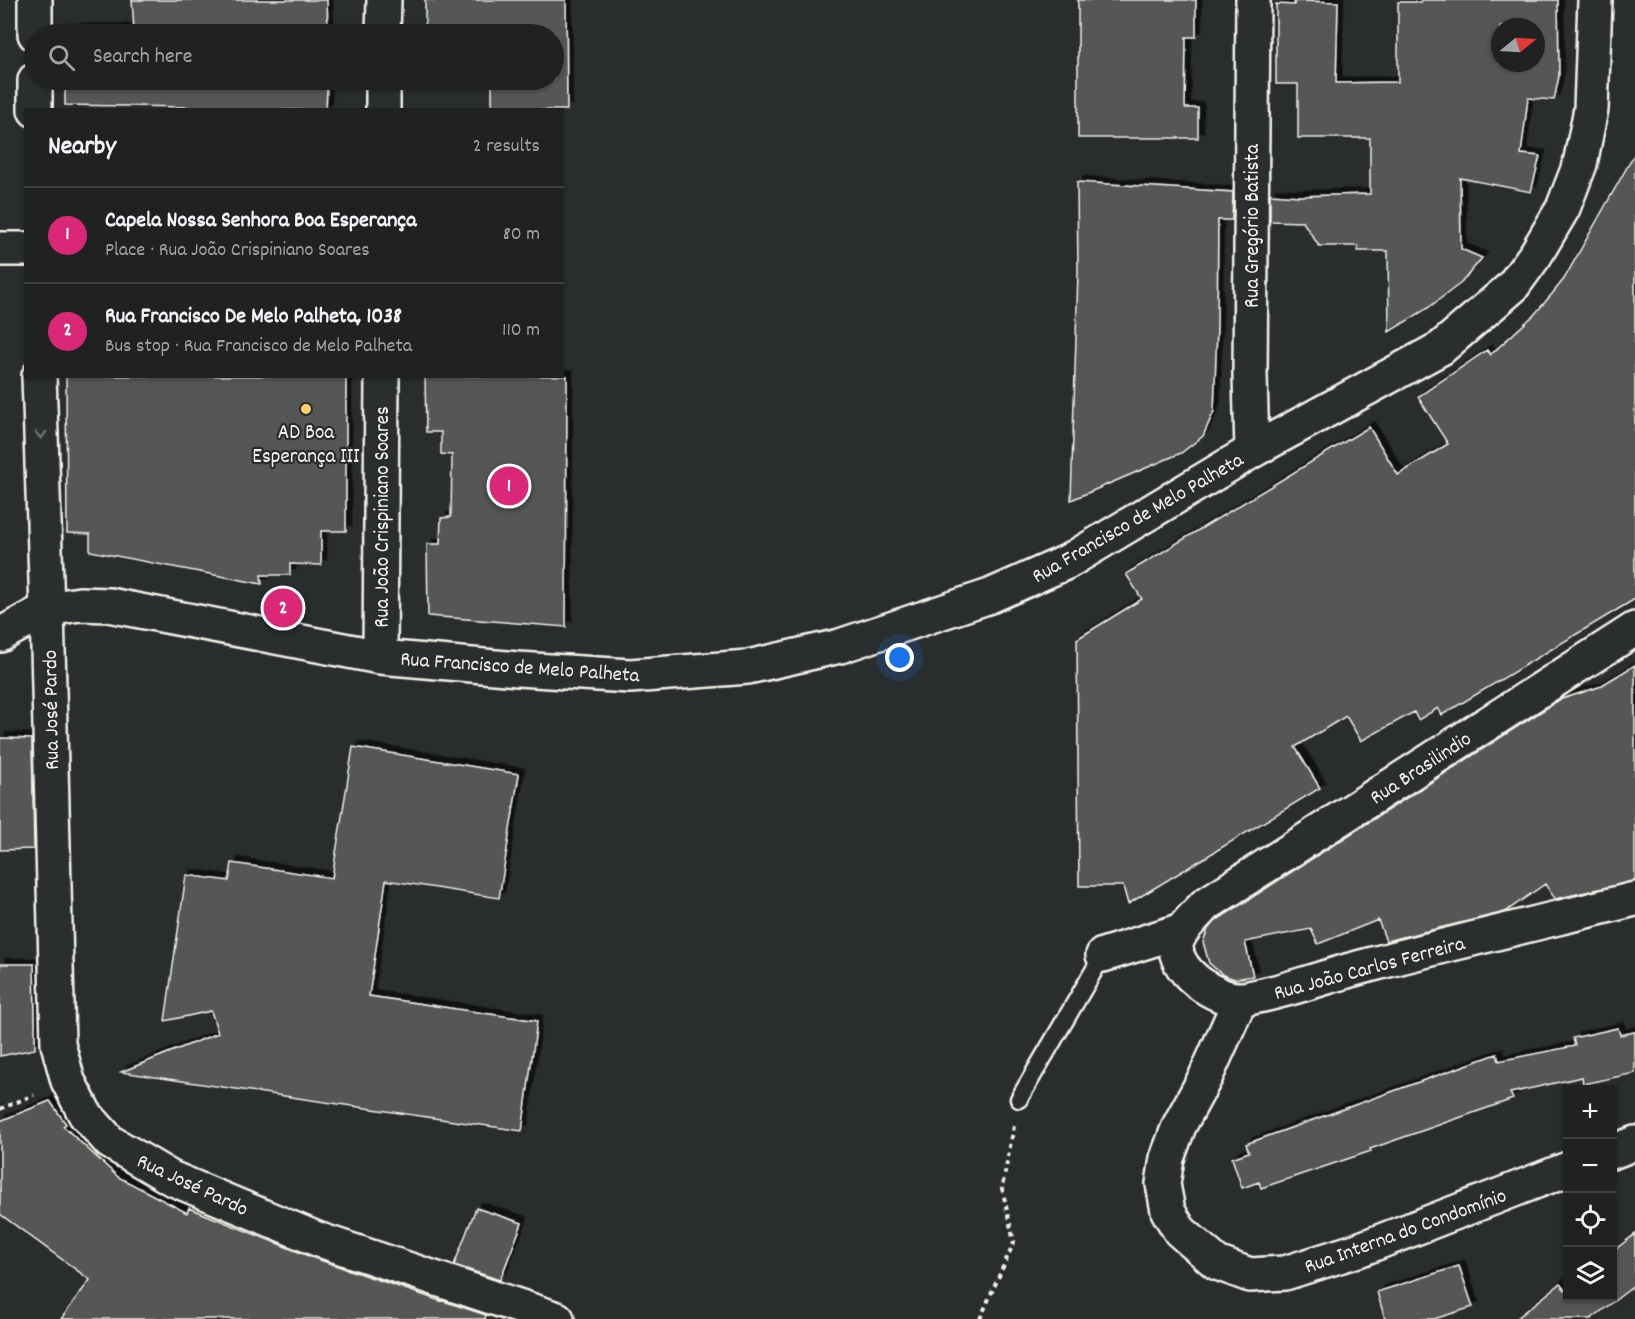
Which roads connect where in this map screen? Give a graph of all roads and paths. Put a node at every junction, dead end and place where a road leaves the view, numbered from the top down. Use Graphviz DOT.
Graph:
graph roads {
  1 [pos="35,0"];
  2 [pos="384,0"];
  3 [pos="1253,0"];
  4 [pos="1595,0"];
  5 [pos="35,24"];
  6 [pos="383,24"];
  7 [pos="35,90"];
  8 [pos="383,90"];
  9 [pos="35,108"];
  10 [pos="383,108"];
  11 [pos="0,249"];
  12 [pos="24,249"];
  13 [pos="39,378"];
  14 [pos="382,378"];
  15 [pos="1252,451"];
  16 [pos="47,609"];
  17 [pos="1635,629"];
  18 [pos="0,635"];
  19 [pos="380,657"];
  20 [pos="1635,899"];
  21 [pos="1183,930"];
  22 [pos="1103,955"];
  23 [pos="1239,1000"];
  24 [pos="1019,1099"];
  25 [pos="1635,1143"];
  26 [pos="1617,1150"];
  27 [pos="1563,1172"];
  28 [pos="557,1319"];
  29 [pos="980,1319"];
  1 -- 5 [label="street"];
  2 -- 6 [label="street"];
  3 -- 15 [label="street, Rua Gregório Batista"];
  4 -- 15 [label="street, Rua Francisco de Melo Palheta"];
  7 -- 9 [label="street"];
  8 -- 10 [label="street"];
  11 -- 12 [label="street"];
  13 -- 16 [label="street, Rua José Pardo, one-way"];
  14 -- 19 [label="street, Rua João Crispiniano Soares"];
  15 -- 19 [label="street, Rua Francisco de Melo Palheta"];
  16 -- 18 [label="street, Rua Francisco de Melo Palheta"];
  16 -- 19 [label="street, Rua Francisco de Melo Palheta"];
  16 -- 28 [label="street, Rua José Pardo"];
  17 -- 21 [label="street, Rua Brasilindio"];
  20 -- 23 [label="street, Rua João Carlos Ferreira"];
  21 -- 22 [label="street"];
  21 -- 23 [label="street"];
  22 -- 24 [label="lane"];
  23 -- 27 [label="street, Rua Interna do Condomínio"];
  24 -- 29 [label="path"];
  25 -- 26 [label="street"];
}
